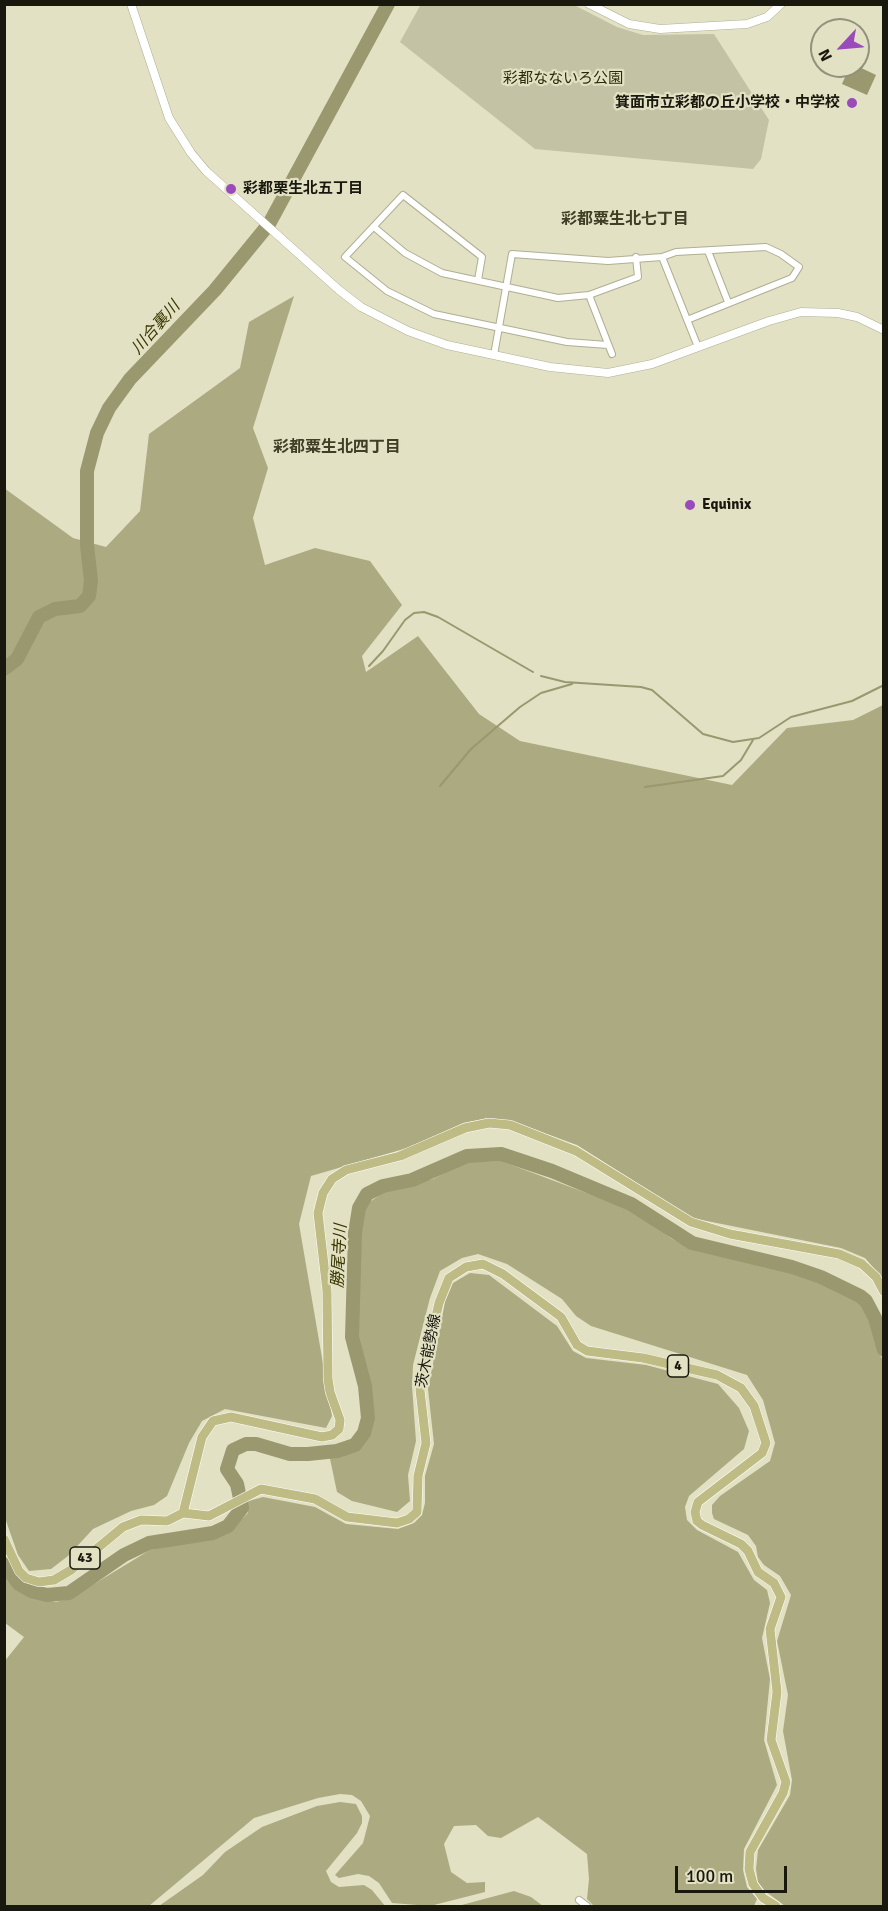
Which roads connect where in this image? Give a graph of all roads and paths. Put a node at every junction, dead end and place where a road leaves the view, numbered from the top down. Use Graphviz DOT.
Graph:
graph roads {
  1 [pos="131,4"];
  2 [pos="589,4"];
  3 [pos="781,4"];
  4 [pos="374,227"];
  5 [pos="708,251"];
  6 [pos="636,257"];
  7 [pos="662,257"];
  8 [pos="478,280"];
  9 [pos="505,288"];
  10 [pos="589,295"];
  11 [pos="728,302"];
  12 [pos="687,320"];
  13 [pos="498,328"];
  14 [pos="884,330"];
  15 [pos="608,345"];
  16 [pos="698,347"];
  17 [pos="612,354"];
  18 [pos="494,355"];
  19 [pos="884,1292"];
  20 [pos="183,1513"];
  21 [pos="4,1539"];
  22 [pos="579,1900"];
  23 [pos="761,1902"];
  24 [pos="587,1906"];
  25 [pos="776,1906"];
  1 -- 18 [label="street"];
  2 -- 3 [label="street"];
  4 -- 8 [label="street"];
  4 -- 8 [label="street"];
  4 -- 13 [label="street"];
  5 -- 7 [label="street"];
  5 -- 11 [label="street"];
  5 -- 11 [label="street"];
  6 -- 7 [label="street"];
  6 -- 9 [label="street"];
  6 -- 10 [label="street"];
  7 -- 12 [label="street"];
  8 -- 9 [label="street"];
  9 -- 10 [label="street"];
  9 -- 13 [label="street"];
  10 -- 15 [label="street"];
  11 -- 12 [label="street"];
  12 -- 16 [label="street"];
  13 -- 15 [label="street"];
  13 -- 18 [label="street"];
  14 -- 16 [label="street"];
  15 -- 17 [label="street"];
  16 -- 18 [label="street"];
  19 -- 20 [label="main road"];
  20 -- 21 [label="main road, 43"];
  20 -- 23 [label="main road, 茨木能勢線 / 4"];
  22 -- 24 [label="street"];
  23 -- 25 [label="main road, 茨木能勢線 / 4"];
}
